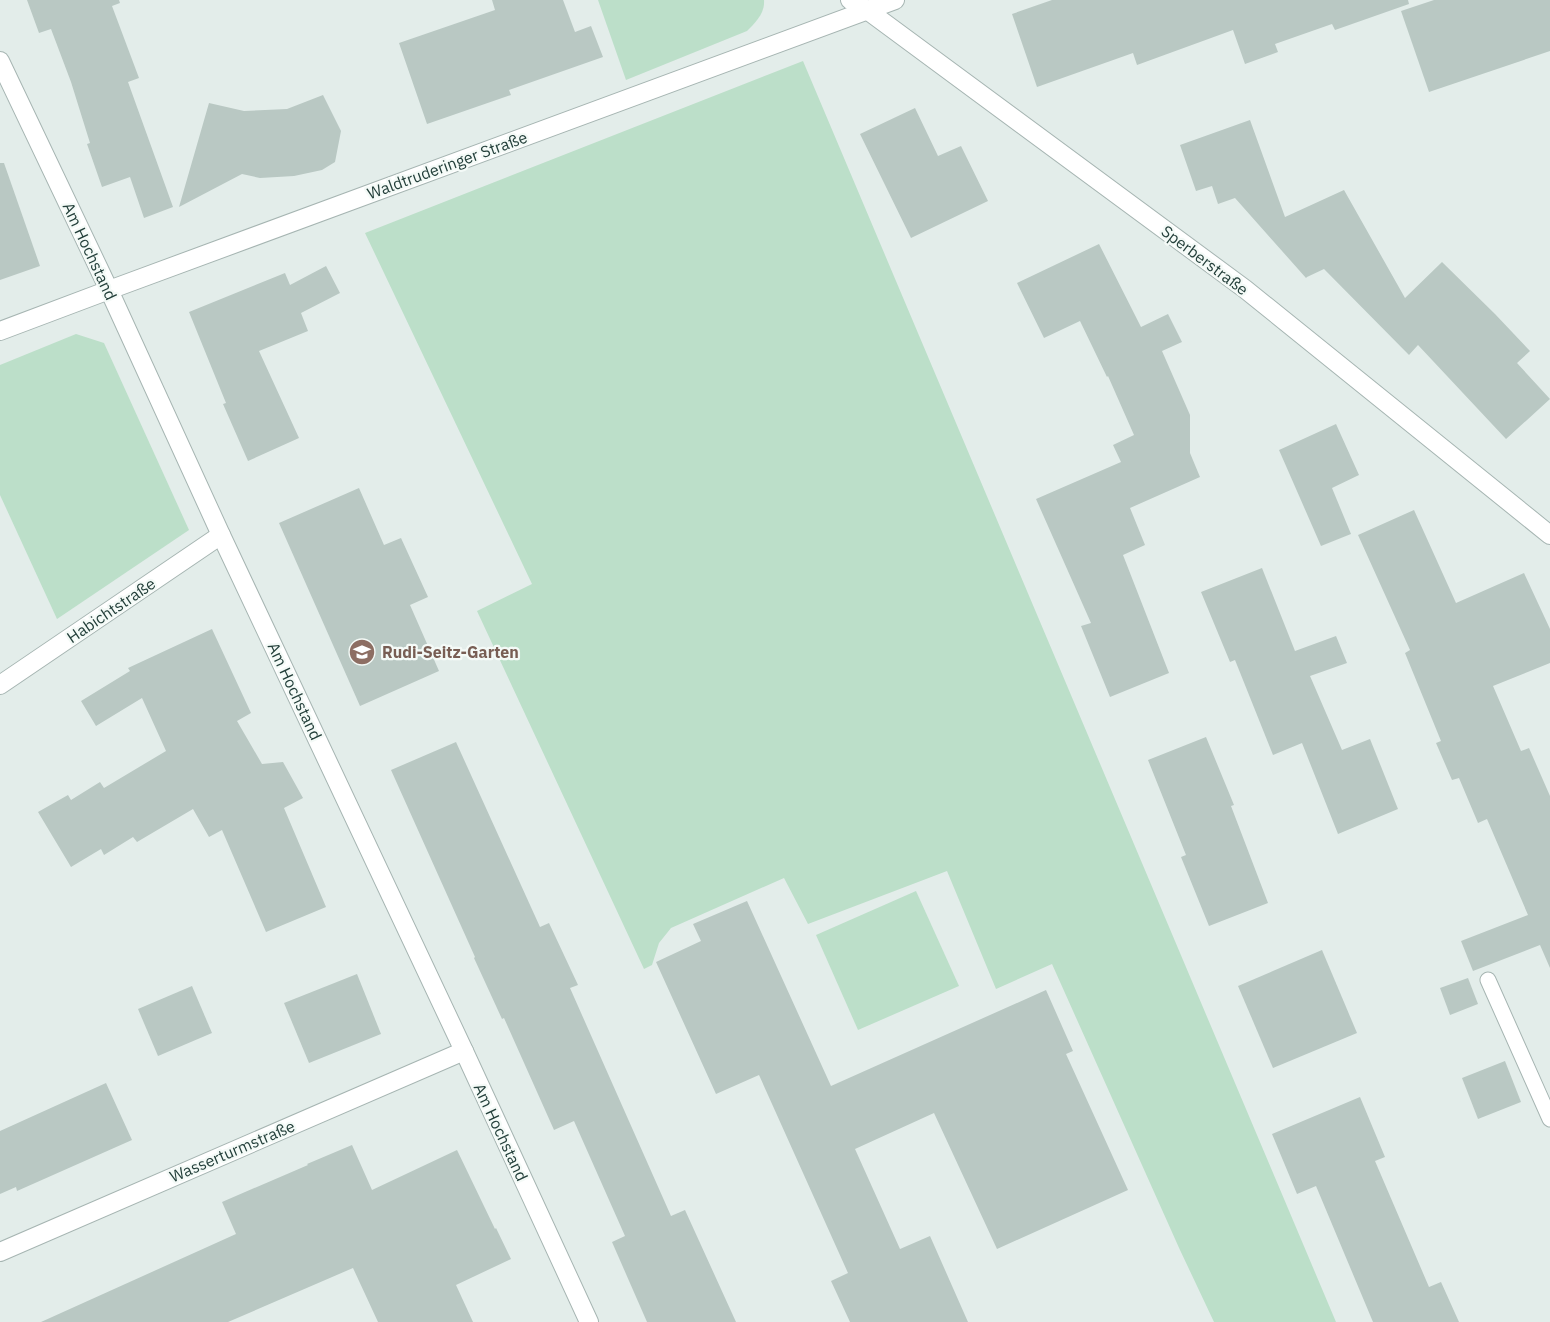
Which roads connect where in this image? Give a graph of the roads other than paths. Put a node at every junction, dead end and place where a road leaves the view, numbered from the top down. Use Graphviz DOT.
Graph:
graph roads {
  1 [pos="850,0"];
  2 [pos="895,0"];
  3 [pos="867,10"];
  4 [pos="0,61"];
  5 [pos="109,290"];
  6 [pos="0,332"];
  7 [pos="221,535"];
  8 [pos="1550,535"];
  9 [pos="0,685"];
  10 [pos="1488,980"];
  11 [pos="464,1051"];
  12 [pos="1550,1119"];
  13 [pos="0,1252"];
  14 [pos="589,1322"];
  1 -- 3 [label="street, Sperberstraße"];
  2 -- 3 [label="street, Waldtruderinger Straße"];
  3 -- 5 [label="street, Waldtruderinger Straße"];
  3 -- 8 [label="street, Sperberstraße"];
  4 -- 5 [label="street, Am Hochstand"];
  5 -- 6 [label="street, Waldtruderinger Straße"];
  5 -- 7 [label="street, Am Hochstand"];
  7 -- 9 [label="street, Habichtstraße"];
  7 -- 11 [label="street, Am Hochstand"];
  10 -- 12 [label="lane"];
  11 -- 13 [label="street, Wasserturmstraße"];
  11 -- 14 [label="street, Am Hochstand"];
}
